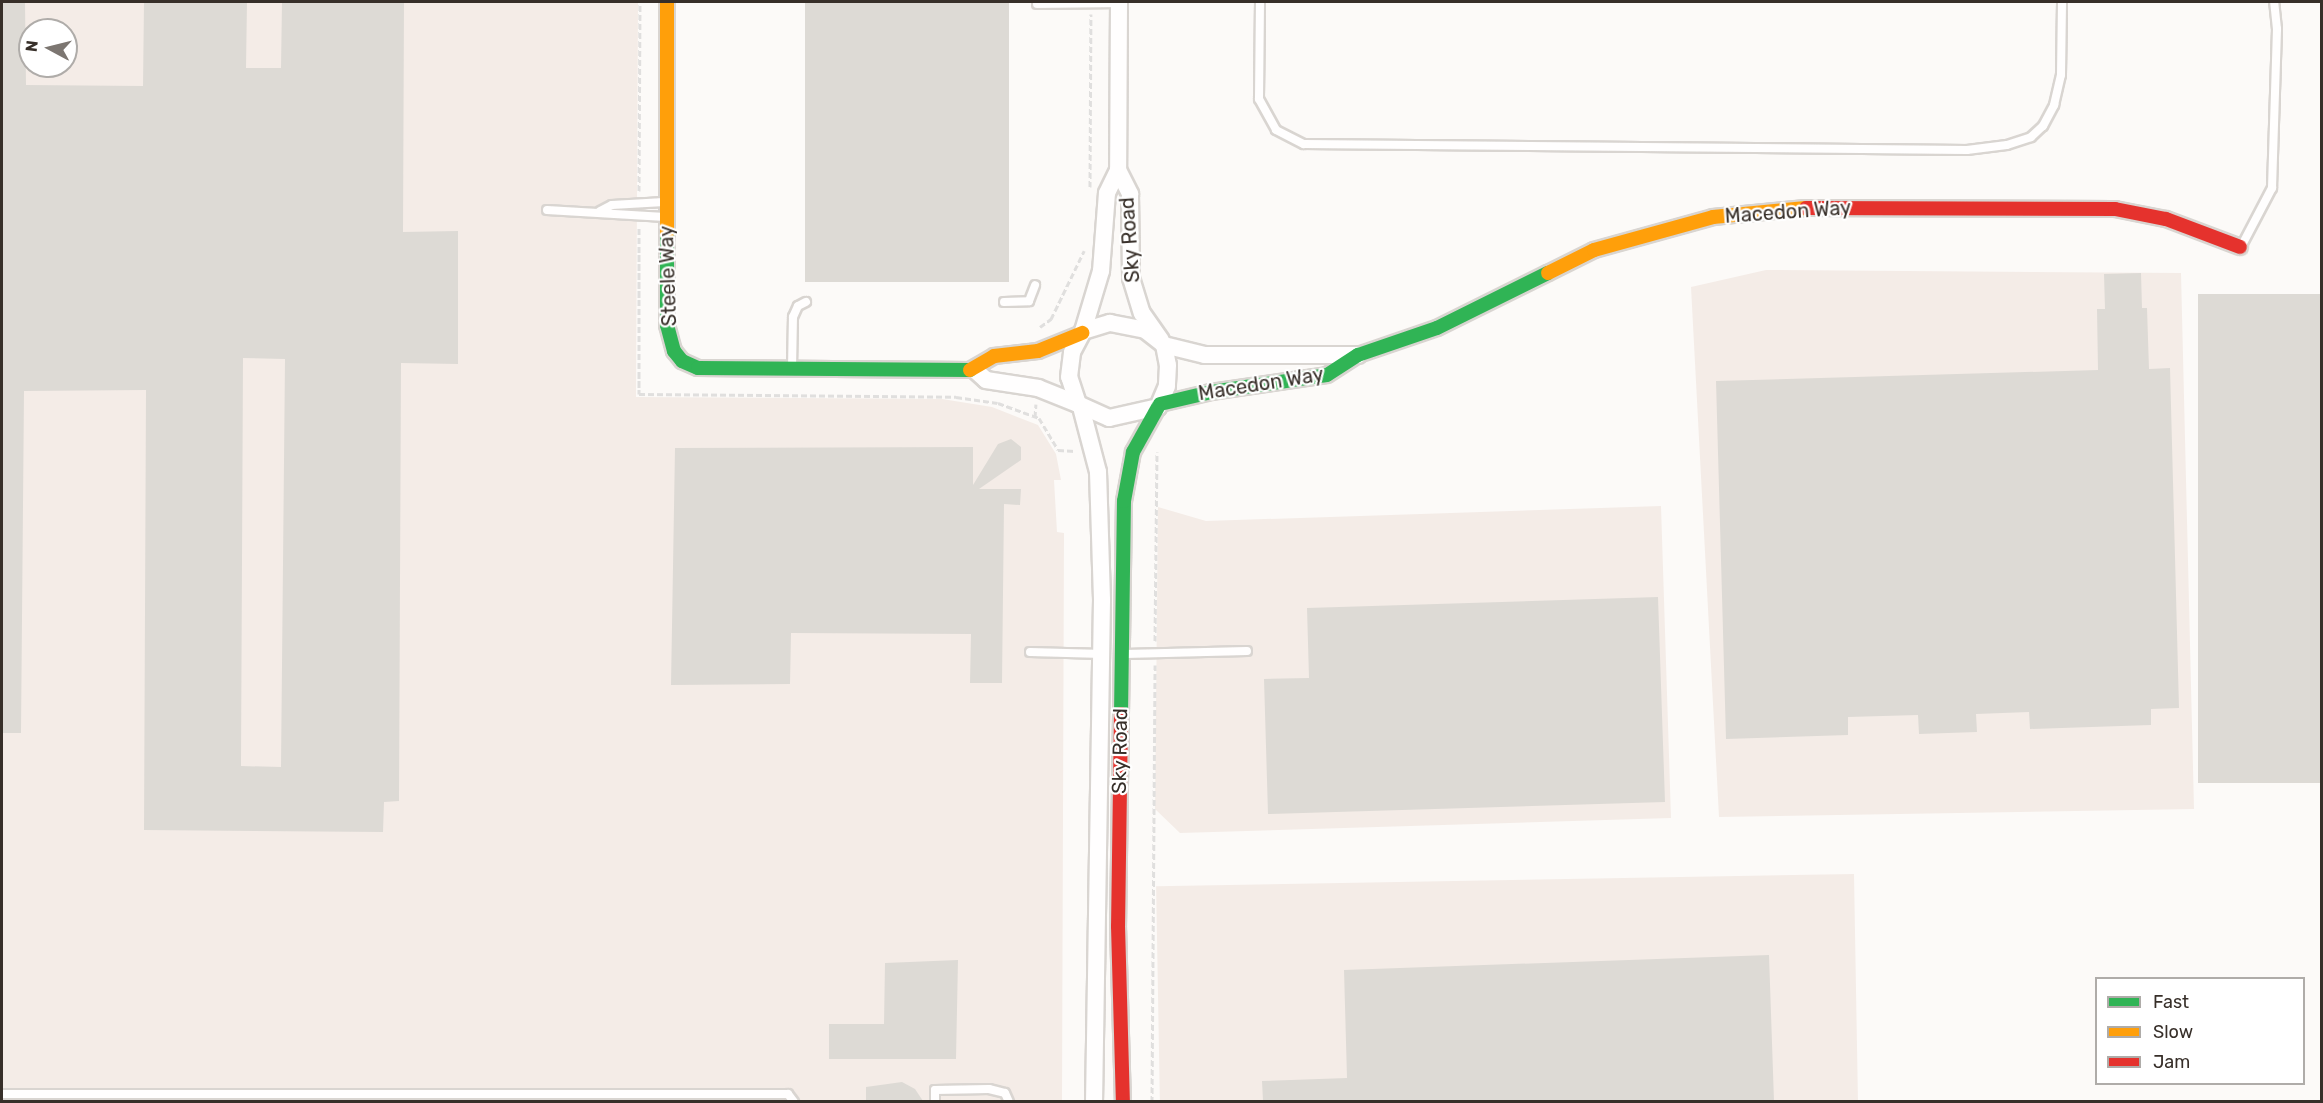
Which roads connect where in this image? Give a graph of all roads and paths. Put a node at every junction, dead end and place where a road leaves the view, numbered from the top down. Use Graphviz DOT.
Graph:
graph roads {
  1 [pos="640,2"];
  2 [pos="668,2"];
  3 [pos="1119,2"];
  4 [pos="1260,2"];
  5 [pos="2062,2"];
  6 [pos="2274,2"];
  7 [pos="1091,3"];
  8 [pos="1037,4"];
  9 [pos="1118,170"];
  10 [pos="1090,198"];
  11 [pos="666,202"];
  12 [pos="639,205"];
  13 [pos="548,210"];
  14 [pos="600,211"];
  15 [pos="639,217"];
  16 [pos="666,217"];
  17 [pos="1085,242"];
  18 [pos="2240,247"];
  19 [pos="1035,285"];
  20 [pos="806,302"];
  21 [pos="1004,303"];
  22 [pos="1083,332"];
  23 [pos="1162,343"];
  24 [pos="1038,351"];
  25 [pos="1358,356"];
  26 [pos="792,368"];
  27 [pos="975,369"];
  28 [pos="1038,388"];
  29 [pos="1079,406"];
  30 [pos="1159,406"];
  31 [pos="1035,417"];
  32 [pos="1093,451"];
  33 [pos="1133,452"];
  34 [pos="1247,651"];
  35 [pos="1030,652"];
  36 [pos="1155,653"];
  37 [pos="1102,654"];
  38 [pos="1122,654"];
  39 [pos="2,1094"];
  40 [pos="794,1101"];
  41 [pos="935,1101"];
  42 [pos="1009,1101"];
  43 [pos="1094,1101"];
  44 [pos="1123,1101"];
  45 [pos="1152,1101"];
  1 -- 12 [label="path"];
  2 -- 11 [label="street, Steele Way"];
  3 -- 7 [label="lane"];
  3 -- 9 [label="street, Sky Road"];
  4 -- 5 [label="lane"];
  6 -- 18 [label="lane"];
  7 -- 8 [label="lane"];
  7 -- 10 [label="path"];
  9 -- 22 [label="street, Sky Road"];
  9 -- 23 [label="street, Sky Road"];
  11 -- 12 [label="lane"];
  11 -- 16 [label="street, Steele Way"];
  12 -- 14 [label="lane"];
  13 -- 14 [label="lane"];
  14 -- 15 [label="lane"];
  15 -- 16 [label="lane"];
  15 -- 31 [label="path"];
  16 -- 26 [label="street, Steele Way"];
  17 -- 24 [label="path"];
  18 -- 25 [label="street, Macedon Way"];
  19 -- 21 [label="lane"];
  20 -- 26 [label="lane"];
  22 -- 23 [label="street"];
  22 -- 24 [label="street, Steele Way"];
  22 -- 29 [label="street"];
  23 -- 25 [label="street, Macedon Way"];
  23 -- 30 [label="street"];
  24 -- 27 [label="street, Steele Way"];
  25 -- 30 [label="street, Macedon Way"];
  26 -- 27 [label="street, Steele Way"];
  27 -- 28 [label="street, Steele Way"];
  28 -- 29 [label="street, Steele Way"];
  28 -- 31 [label="path"];
  29 -- 30 [label="street"];
  29 -- 32 [label="street, Sky Road"];
  30 -- 33 [label="street, Sky Road"];
  31 -- 32 [label="path"];
  32 -- 37 [label="street, Sky Road"];
  33 -- 36 [label="path"];
  33 -- 38 [label="street, Sky Road"];
  34 -- 36 [label="lane"];
  35 -- 37 [label="lane"];
  36 -- 38 [label="lane"];
  36 -- 45 [label="path"];
  37 -- 38 [label="lane"];
  37 -- 43 [label="street, Sky Road"];
  38 -- 44 [label="street, Sky Road"];
  39 -- 40 [label="lane"];
  41 -- 42 [label="lane"];
}
